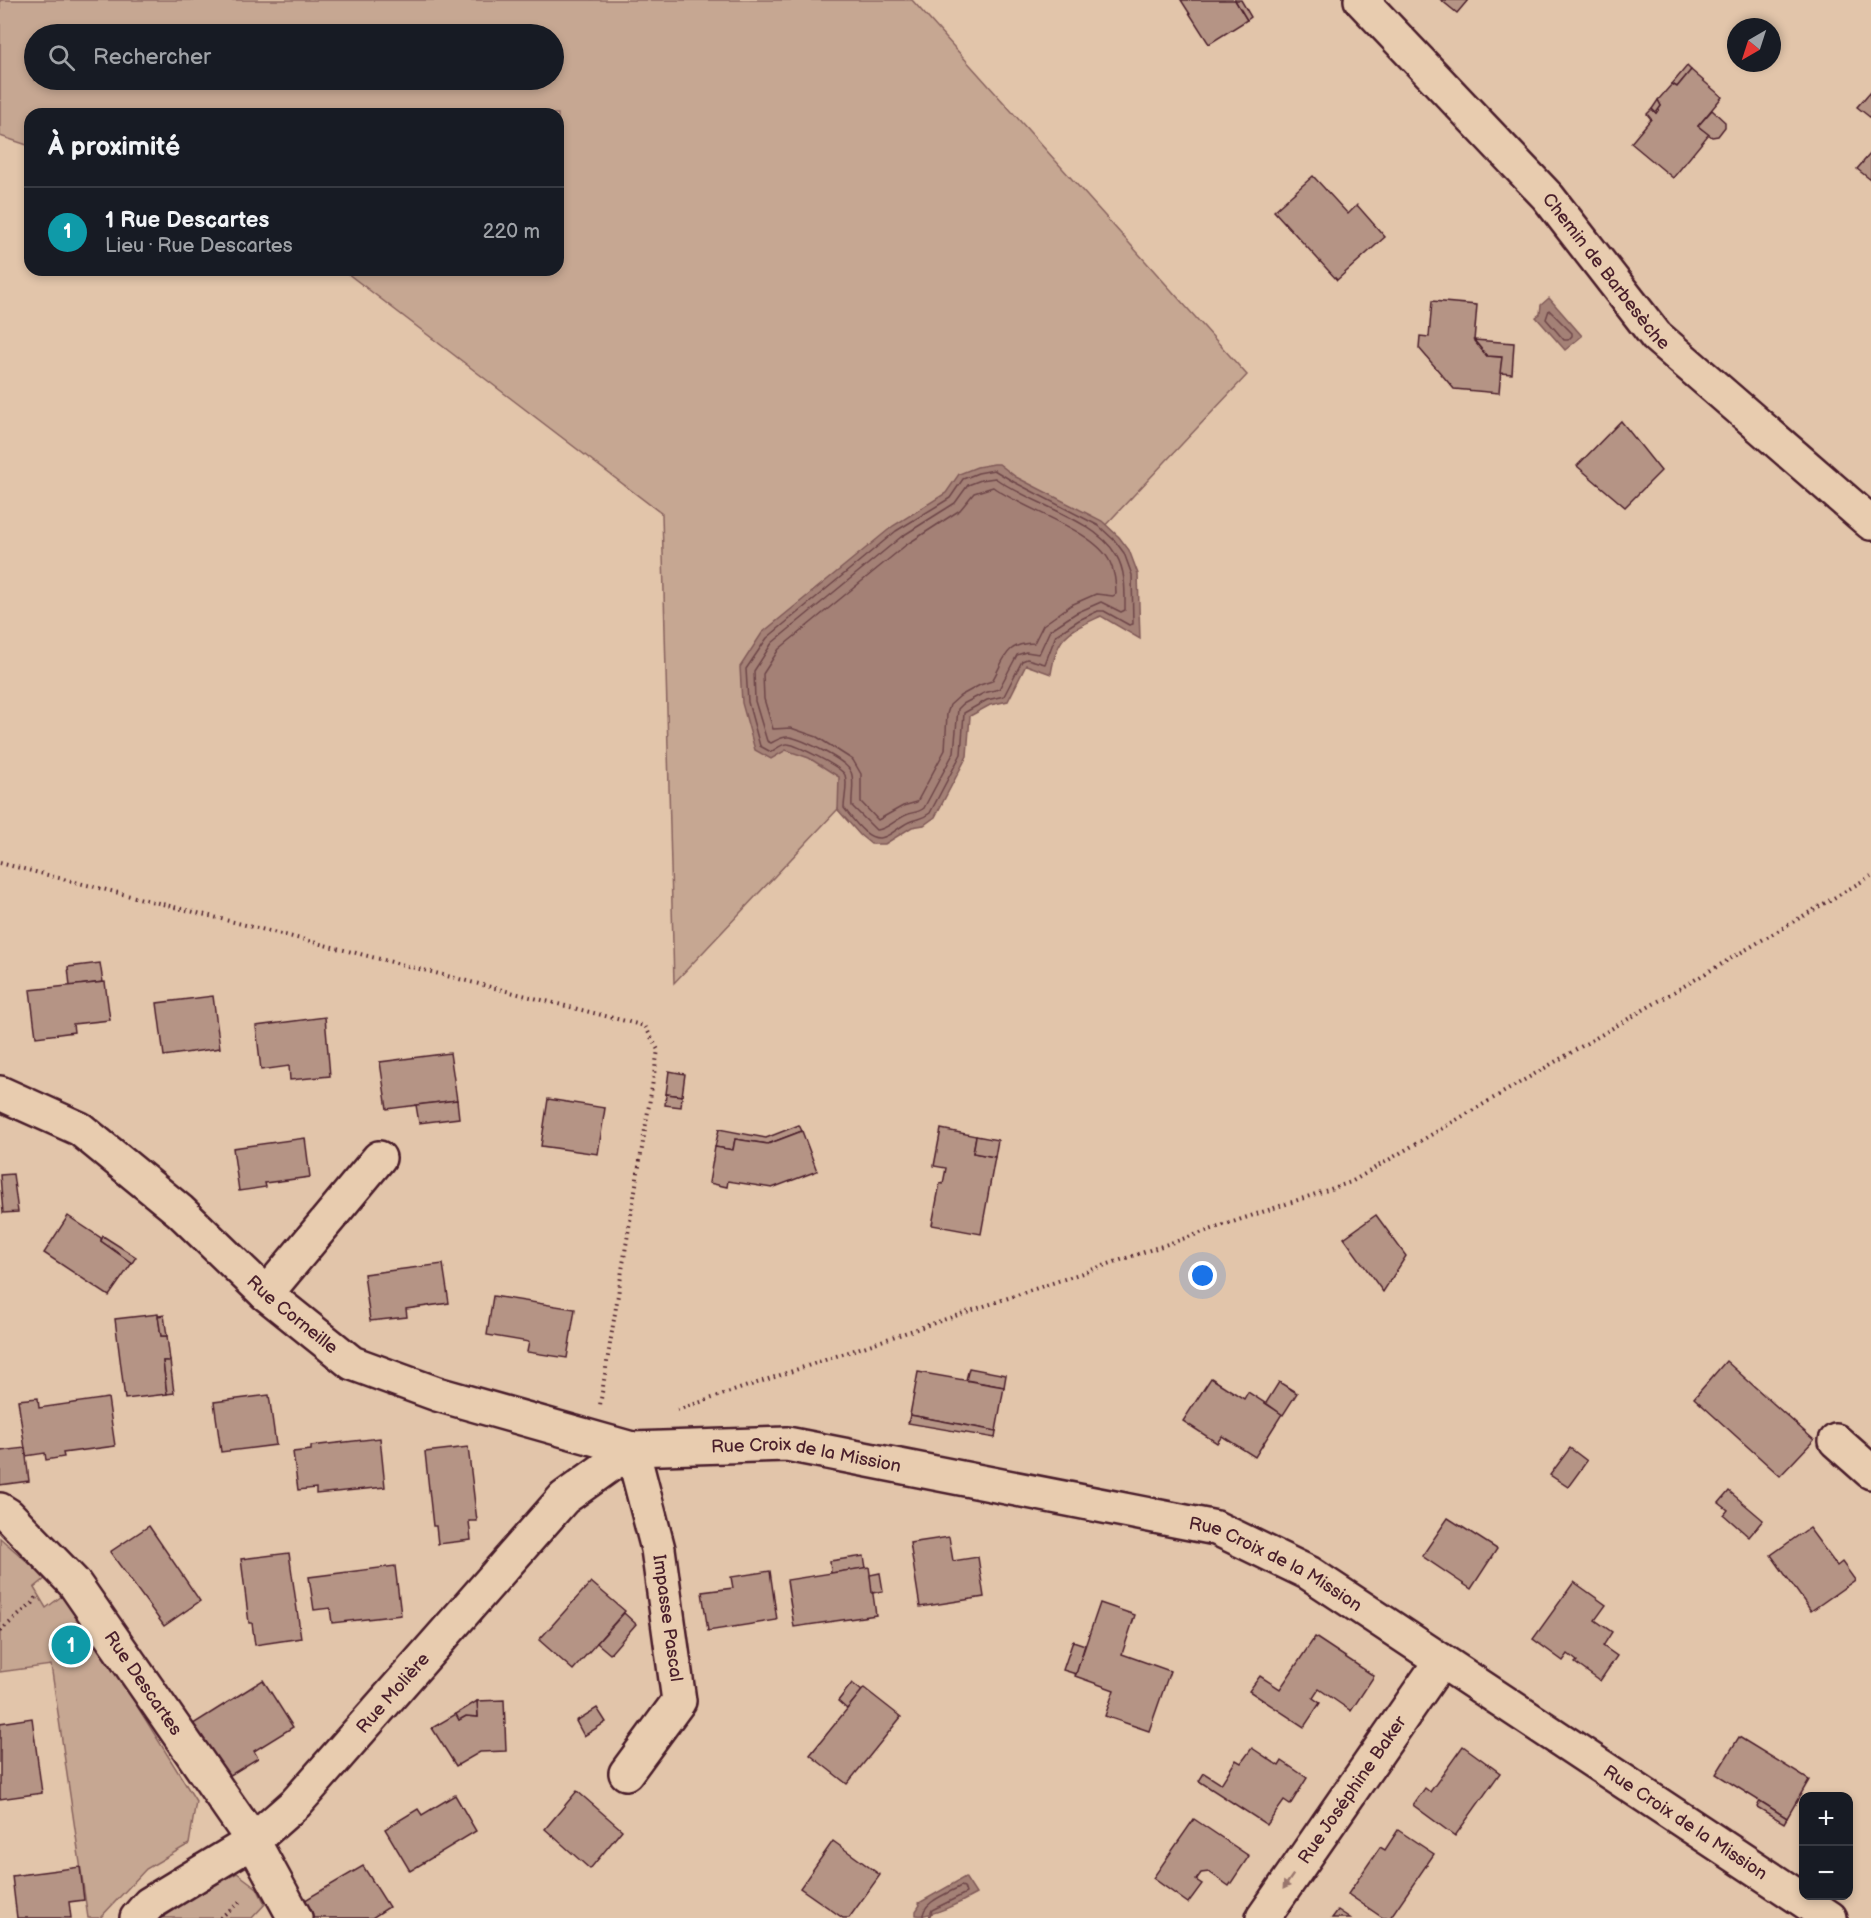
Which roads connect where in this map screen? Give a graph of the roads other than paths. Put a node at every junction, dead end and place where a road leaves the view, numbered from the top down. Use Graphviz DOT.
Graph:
graph roads {
  1 [pos="1361,0"];
  2 [pos="1871,523"];
  3 [pos="0,1093"];
  4 [pos="379,1158"];
  5 [pos="266,1294"];
  6 [pos="1836,1441"];
  7 [pos="632,1449"];
  8 [pos="1871,1472"];
  9 [pos="0,1510"];
  10 [pos="1441,1661"];
  11 [pos="626,1773"];
  12 [pos="253,1841"];
  13 [pos="137,1918"];
  14 [pos="295,1918"];
  15 [pos="1263,1918"];
  16 [pos="1830,1918"];
  1 -- 2 [label="street, Chemin de Barbesèche"];
  3 -- 5 [label="street, Rue Corneille"];
  4 -- 5 [label="street"];
  5 -- 7 [label="street, Rue Corneille"];
  6 -- 8 [label="street"];
  7 -- 10 [label="street, Rue Croix de la Mission"];
  7 -- 11 [label="street, Impasse Pascal"];
  7 -- 12 [label="street, Rue Molière"];
  9 -- 12 [label="street, Rue Descartes"];
  10 -- 15 [label="street, Rue Joséphine Baker, one-way"];
  10 -- 16 [label="street, Rue Croix de la Mission"];
  12 -- 13 [label="street, Rue Molière"];
  12 -- 14 [label="street, Rue Descartes"];
}
